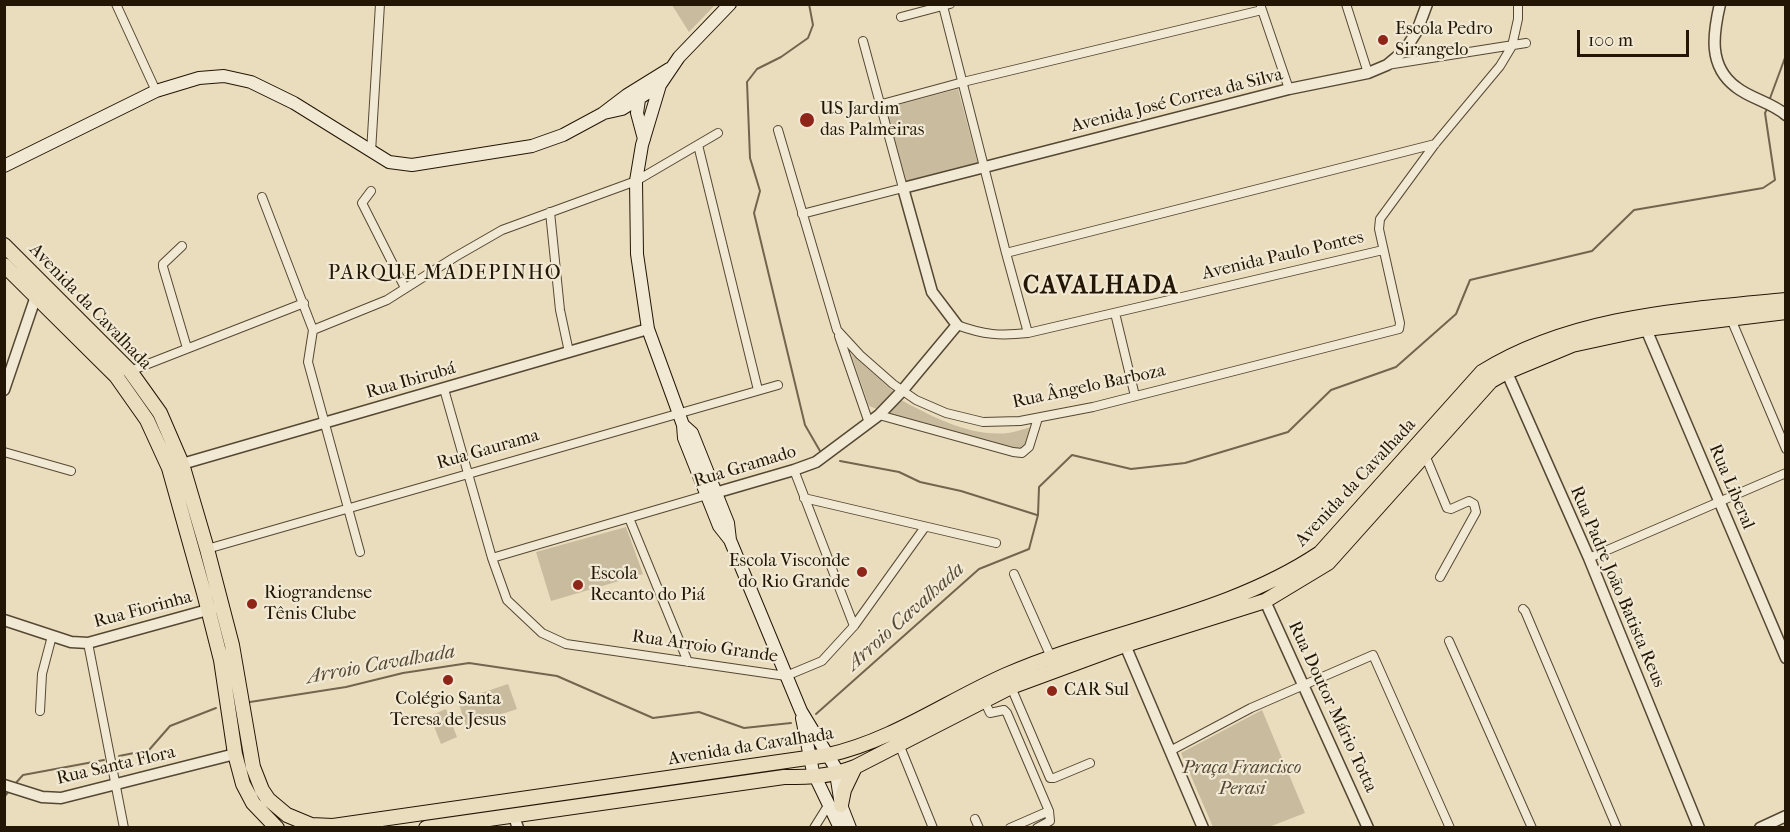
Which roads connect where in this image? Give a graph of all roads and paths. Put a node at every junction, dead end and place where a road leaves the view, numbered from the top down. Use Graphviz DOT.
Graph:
graph roads {
  1 [pos="116,4"];
  2 [pos="380,4"];
  3 [pos="729,4"];
  4 [pos="1346,4"];
  5 [pos="1427,4"];
  6 [pos="1518,4"];
  7 [pos="1720,4"];
  8 [pos="947,5"];
  9 [pos="1261,7"];
  10 [pos="901,17"];
  11 [pos="863,41"];
  12 [pos="1526,43"];
  13 [pos="1512,46"];
  14 [pos="1387,65"];
  15 [pos="1368,73"];
  16 [pos="657,81"];
  17 [pos="963,82"];
  18 [pos="1289,89"];
  19 [pos="156,91"];
  20 [pos="638,99"];
  21 [pos="882,104"];
  22 [pos="610,110"];
  23 [pos="1785,115"];
  24 [pos="651,118"];
  25 [pos="778,129"];
  26 [pos="718,133"];
  27 [pos="642,134"];
  28 [pos="1435,144"];
  29 [pos="698,145"];
  30 [pos="371,152"];
  31 [pos="6,166"];
  32 [pos="985,166"];
  33 [pos="636,181"];
  34 [pos="903,188"];
  35 [pos="371,191"];
  36 [pos="262,197"];
  37 [pos="550,212"];
  38 [pos="802,213"];
  39 [pos="4,245"];
  40 [pos="182,246"];
  41 [pos="1383,250"];
  42 [pos="1006,253"];
  43 [pos="4,265"];
  44 [pos="405,288"];
  45 [pos="36,297"];
  46 [pos="1785,300"];
  47 [pos="304,303"];
  48 [pos="1694,310"];
  49 [pos="1785,312"];
  50 [pos="1115,313"];
  51 [pos="1731,320"];
  52 [pos="957,325"];
  53 [pos="648,329"];
  54 [pos="1646,329"];
  55 [pos="313,330"];
  56 [pos="837,330"];
  57 [pos="1029,333"];
  58 [pos="187,348"];
  59 [pos="569,352"];
  60 [pos="1504,366"];
  61 [pos="130,371"];
  62 [pos="778,385"];
  63 [pos="444,389"];
  64 [pos="4,390"];
  65 [pos="758,390"];
  66 [pos="902,391"];
  67 [pos="1135,396"];
  68 [pos="879,415"];
  69 [pos="1038,418"];
  70 [pos="680,419"];
  71 [pos="323,422"];
  72 [pos="869,423"];
  73 [pos="1785,449"];
  74 [pos="4,452"];
  75 [pos="1425,455"];
  76 [pos="182,464"];
  77 [pos="71,471"];
  78 [pos="794,471"];
  79 [pos="467,473"];
  80 [pos="1785,473"];
  81 [pos="711,494"];
  82 [pos="804,498"];
  83 [pos="1720,503"];
  84 [pos="347,508"];
  85 [pos="629,518"];
  86 [pos="926,527"];
  87 [pos="996,543"];
  88 [pos="207,549"];
  89 [pos="360,552"];
  90 [pos="492,558"];
  91 [pos="1589,558"];
  92 [pos="1300,566"];
  93 [pos="1014,574"];
  94 [pos="1440,577"];
  95 [pos="1265,601"];
  96 [pos="215,608"];
  97 [pos="1523,609"];
  98 [pos="4,620"];
  99 [pos="854,626"];
  100 [pos="52,636"];
  101 [pos="1449,641"];
  102 [pos="88,643"];
  103 [pos="1125,645"];
  104 [pos="1051,657"];
  105 [pos="1785,658"];
  106 [pos="688,662"];
  107 [pos="786,676"];
  108 [pos="1303,685"];
  109 [pos="1011,687"];
  110 [pos="984,700"];
  111 [pos="40,711"];
  112 [pos="801,711"];
  113 [pos="899,744"];
  114 [pos="1170,751"];
  115 [pos="235,754"];
  116 [pos="828,755"];
  117 [pos="810,758"];
  118 [pos="1090,763"];
  119 [pos="855,767"];
  120 [pos="837,774"];
  121 [pos="815,778"];
  122 [pos="116,784"];
  123 [pos="5,785"];
  124 [pos="262,790"];
  125 [pos="543,797"];
  126 [pos="253,803"];
  127 [pos="835,804"];
  128 [pos="1049,811"];
  129 [pos="513,814"];
  130 [pos="1785,816"];
  131 [pos="975,819"];
  132 [pos="333,827"];
  133 [pos="124,828"];
  134 [pos="267,828"];
  135 [pos="277,828"];
  136 [pos="426,828"];
  137 [pos="518,828"];
  138 [pos="814,828"];
  139 [pos="840,828"];
  140 [pos="850,828"];
  141 [pos="933,828"];
  142 [pos="979,828"];
  143 [pos="1010,828"];
  144 [pos="1037,828"];
  145 [pos="1203,828"];
  146 [pos="1368,828"];
  147 [pos="1450,828"];
  148 [pos="1532,828"];
  149 [pos="1617,828"];
  150 [pos="1699,828"];
  151 [pos="1760,828"];
  1 -- 19 [label="street"];
  2 -- 30 [label="street"];
  3 -- 16 [label="main road"];
  4 -- 15 [label="street"];
  5 -- 14 [label="street, Avenida José Correa da Silva"];
  6 -- 13 [label="street"];
  7 -- 23 [label="street"];
  8 -- 10 [label="street"];
  8 -- 17 [label="street"];
  9 -- 17 [label="street"];
  9 -- 18 [label="street"];
  11 -- 21 [label="street"];
  12 -- 13 [label="street"];
  13 -- 14 [label="street"];
  13 -- 28 [label="street"];
  14 -- 15 [label="street, Avenida José Correa da Silva"];
  15 -- 18 [label="street, Avenida José Correa da Silva"];
  16 -- 20 [label="main road"];
  16 -- 22 [label="main road"];
  16 -- 24 [label="main road"];
  17 -- 21 [label="street"];
  17 -- 32 [label="street"];
  18 -- 32 [label="street, Avenida José Correa da Silva"];
  19 -- 30 [label="main road"];
  19 -- 31 [label="main road"];
  20 -- 22 [label="main road"];
  20 -- 24 [label="main road"];
  20 -- 27 [label="main road"];
  21 -- 34 [label="street"];
  22 -- 27 [label="main road"];
  22 -- 30 [label="main road"];
  24 -- 27 [label="main road"];
  25 -- 38 [label="street, Rua Ângelo Barboza"];
  26 -- 29 [label="street"];
  27 -- 33 [label="main road"];
  28 -- 41 [label="street"];
  28 -- 42 [label="street"];
  29 -- 33 [label="street"];
  29 -- 65 [label="street"];
  32 -- 34 [label="street, Avenida José Correa da Silva"];
  32 -- 42 [label="street"];
  33 -- 37 [label="street"];
  33 -- 53 [label="main road"];
  34 -- 38 [label="street"];
  34 -- 52 [label="street"];
  35 -- 44 [label="street"];
  36 -- 47 [label="street"];
  37 -- 44 [label="street"];
  37 -- 59 [label="street"];
  38 -- 56 [label="street, Rua Ângelo Barboza"];
  39 -- 61 [label="main road, Avenida da Cavalhada"];
  40 -- 58 [label="street"];
  41 -- 50 [label="street, Avenida Paulo Pontes"];
  41 -- 67 [label="street, Rua Ângelo Barboza"];
  42 -- 57 [label="street"];
  43 -- 45 [label="main road, Avenida da Cavalhada"];
  44 -- 55 [label="street"];
  45 -- 64 [label="street"];
  45 -- 96 [label="main road, Avenida da Cavalhada"];
  46 -- 48 [label="main road, Avenida da Cavalhada"];
  47 -- 55 [label="street"];
  47 -- 58 [label="street"];
  48 -- 54 [label="main road"];
  48 -- 60 [label="main road, Avenida da Cavalhada"];
  49 -- 51 [label="main road, Avenida da Cavalhada"];
  50 -- 57 [label="street, Avenida Paulo Pontes"];
  50 -- 67 [label="street"];
  51 -- 54 [label="main road, Avenida da Cavalhada"];
  51 -- 73 [label="street"];
  52 -- 57 [label="street, Avenida Paulo Pontes"];
  52 -- 66 [label="street, Rua Gramado"];
  53 -- 59 [label="street, Rua Ibirubá"];
  53 -- 70 [label="main road"];
  54 -- 60 [label="main road, Avenida da Cavalhada"];
  54 -- 83 [label="street, Rua Liberal"];
  55 -- 71 [label="street"];
  56 -- 66 [label="street, Rua Ângelo Barboza"];
  56 -- 72 [label="street"];
  58 -- 61 [label="street"];
  59 -- 63 [label="street, Rua Ibirubá"];
  60 -- 75 [label="main road, Avenida da Cavalhada"];
  60 -- 91 [label="street, Rua Padre João Batista Reus"];
  60 -- 92 [label="main road, Avenida da Cavalhada"];
  61 -- 76 [label="main road, Avenida da Cavalhada"];
  62 -- 65 [label="street, Rua Gaurama"];
  63 -- 71 [label="street, Rua Ibirubá"];
  63 -- 79 [label="street, Rua Arroio Grande"];
  65 -- 70 [label="street, Rua Gaurama"];
  66 -- 68 [label="street, Rua Gramado"];
  66 -- 69 [label="street, Rua Ângelo Barboza"];
  67 -- 69 [label="street, Rua Ângelo Barboza"];
  68 -- 69 [label="street"];
  68 -- 72 [label="street, Rua Gramado"];
  70 -- 79 [label="street, Rua Gaurama"];
  70 -- 81 [label="main road"];
  71 -- 76 [label="street, Rua Ibirubá"];
  71 -- 84 [label="street"];
  72 -- 78 [label="street, Rua Gramado"];
  74 -- 77 [label="street"];
  75 -- 94 [label="street"];
  75 -- 95 [label="main road, Avenida da Cavalhada"];
  76 -- 88 [label="main road, Avenida da Cavalhada"];
  78 -- 81 [label="street, Rua Gramado"];
  78 -- 82 [label="street"];
  79 -- 84 [label="street, Rua Gaurama"];
  79 -- 90 [label="street, Rua Arroio Grande"];
  80 -- 83 [label="street"];
  81 -- 85 [label="street, Rua Gramado"];
  81 -- 107 [label="main road"];
  82 -- 86 [label="street"];
  82 -- 99 [label="street"];
  83 -- 91 [label="street"];
  83 -- 105 [label="street, Rua Liberal"];
  84 -- 88 [label="street, Rua Gaurama"];
  84 -- 89 [label="street"];
  85 -- 90 [label="street, Rua Gramado"];
  85 -- 106 [label="street"];
  86 -- 87 [label="street"];
  86 -- 99 [label="street, Rua Arroio Grande"];
  88 -- 96 [label="main road, Avenida da Cavalhada"];
  90 -- 106 [label="street, Rua Arroio Grande"];
  91 -- 150 [label="street, Rua Padre João Batista Reus"];
  92 -- 95 [label="main road"];
  92 -- 104 [label="main road, Avenida da Cavalhada"];
  93 -- 104 [label="street"];
  95 -- 103 [label="main road, Avenida da Cavalhada"];
  95 -- 108 [label="street, Rua Doutor Mário Totta"];
  96 -- 102 [label="street, Rua Fiorinha"];
  96 -- 115 [label="main road, Avenida da Cavalhada"];
  96 -- 124 [label="main road, Avenida da Cavalhada"];
  97 -- 149 [label="street"];
  98 -- 100 [label="street, Rua Fiorinha"];
  99 -- 107 [label="street, Rua Arroio Grande"];
  100 -- 102 [label="street, Rua Fiorinha"];
  100 -- 111 [label="street"];
  101 -- 148 [label="street"];
  102 -- 122 [label="street"];
  103 -- 109 [label="main road, Avenida da Cavalhada"];
  103 -- 114 [label="street"];
  104 -- 116 [label="main road, Avenida da Cavalhada"];
  106 -- 107 [label="street, Rua Arroio Grande"];
  107 -- 112 [label="main road"];
  108 -- 114 [label="street"];
  108 -- 146 [label="street, Rua Doutor Mário Totta"];
  108 -- 147 [label="street"];
  109 -- 110 [label="main road, Avenida da Cavalhada"];
  109 -- 118 [label="street"];
  110 -- 113 [label="main road, Avenida da Cavalhada"];
  110 -- 128 [label="street"];
  112 -- 116 [label="main road"];
  112 -- 117 [label="main road"];
  113 -- 119 [label="main road, Avenida da Cavalhada"];
  113 -- 141 [label="street"];
  114 -- 145 [label="street"];
  115 -- 122 [label="street, Rua Santa Flora"];
  115 -- 124 [label="main road"];
  115 -- 126 [label="main road, Avenida da Cavalhada"];
  116 -- 117 [label="main road, Avenida da Cavalhada"];
  116 -- 120 [label="main road"];
  117 -- 121 [label="main road"];
  117 -- 125 [label="main road, Avenida da Cavalhada"];
  119 -- 120 [label="main road, Avenida da Cavalhada"];
  119 -- 127 [label="main road"];
  120 -- 121 [label="main road, Avenida da Cavalhada"];
  120 -- 127 [label="main road"];
  121 -- 127 [label="main road"];
  121 -- 129 [label="main road, Avenida da Cavalhada"];
  122 -- 123 [label="street, Rua Santa Flora"];
  122 -- 133 [label="street"];
  124 -- 132 [label="main road, Avenida da Cavalhada"];
  125 -- 129 [label="main road"];
  125 -- 132 [label="main road, Avenida da Cavalhada"];
  126 -- 134 [label="main road"];
  126 -- 135 [label="main road, Avenida da Cavalhada"];
  127 -- 138 [label="street"];
  127 -- 139 [label="main road"];
  127 -- 140 [label="main road"];
  128 -- 143 [label="street"];
  128 -- 144 [label="street"];
  129 -- 136 [label="main road, Avenida da Cavalhada"];
  129 -- 137 [label="street"];
  130 -- 151 [label="street"];
  131 -- 142 [label="street"];
}
